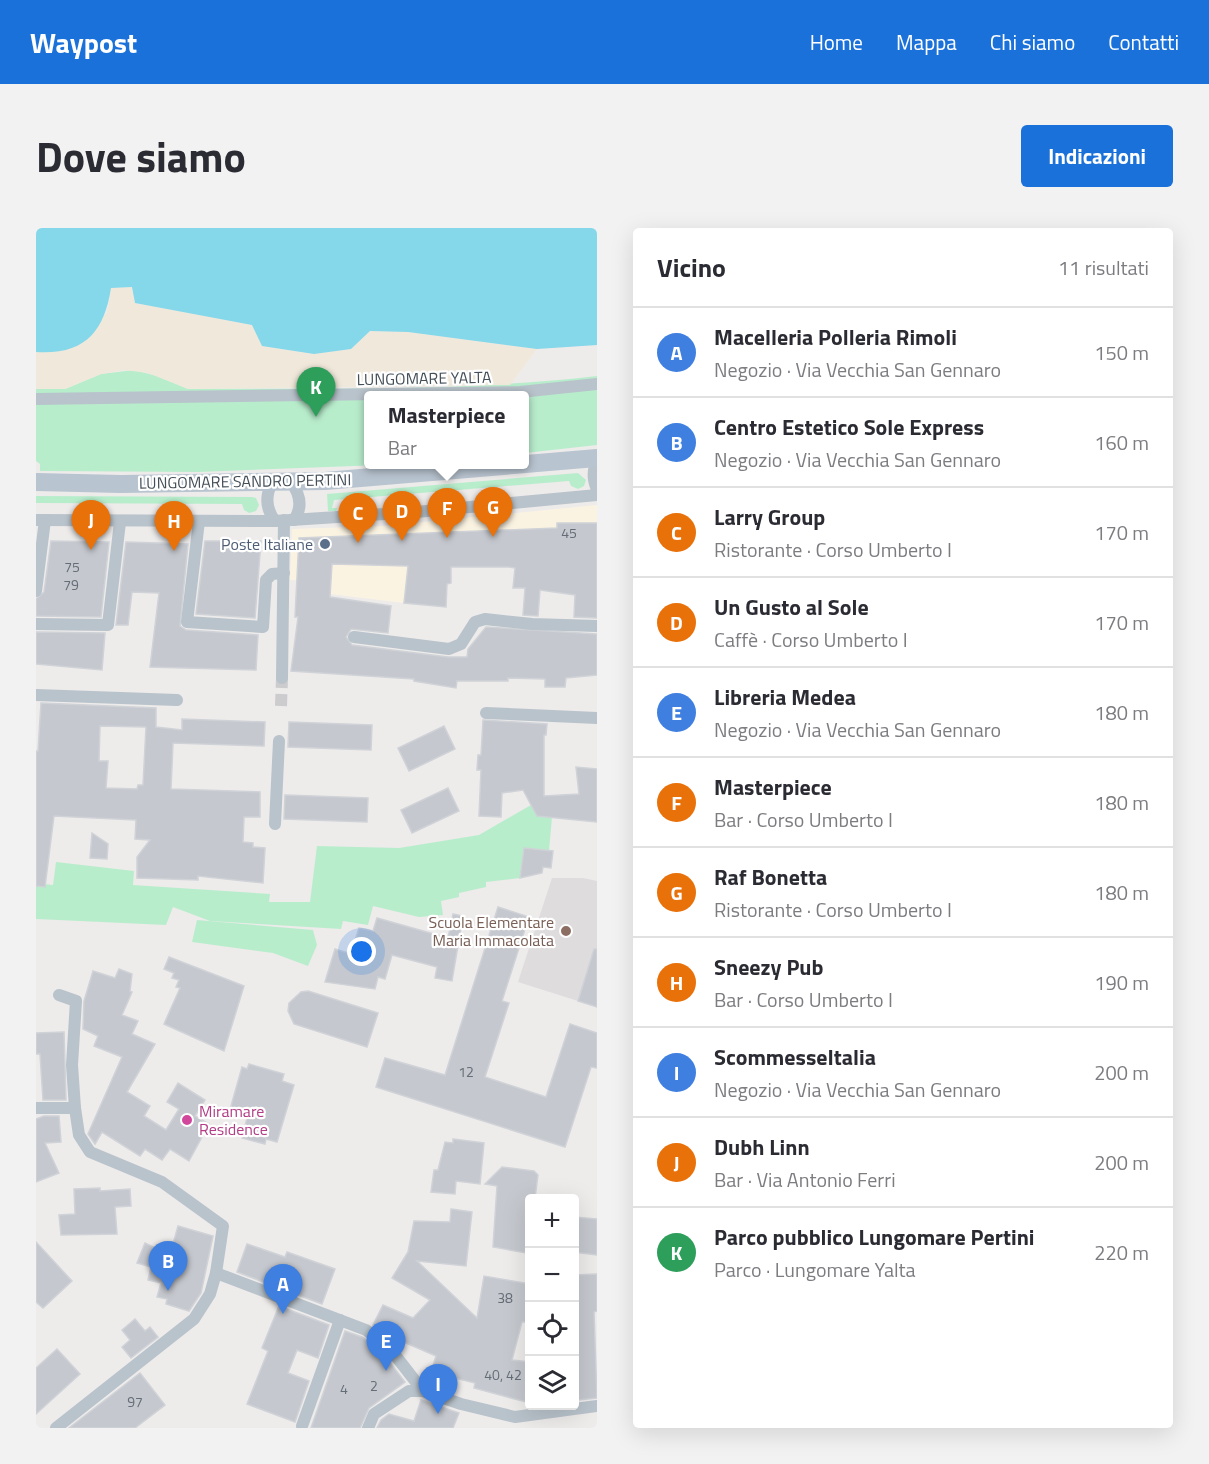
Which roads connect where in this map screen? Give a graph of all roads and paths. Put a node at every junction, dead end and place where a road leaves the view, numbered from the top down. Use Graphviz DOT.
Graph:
graph roads {
  1 [pos="597,384"];
  2 [pos="521,391"];
  3 [pos="364,394"];
  4 [pos="36,399"];
  5 [pos="597,460"];
  6 [pos="529,465"];
  7 [pos="482,469"];
  8 [pos="36,482"];
  9 [pos="281,482"];
  10 [pos="597,489"];
  11 [pos="597,495"];
  12 [pos="41,520"];
  13 [pos="284,520"];
  14 [pos="199,521"];
  15 [pos="120,522"];
  16 [pos="284,573"];
  17 [pos="36,591"];
  18 [pos="36,624"];
  19 [pos="597,626"];
  20 [pos="354,637"];
  21 [pos="282,678"];
  22 [pos="36,695"];
  23 [pos="177,700"];
  24 [pos="486,713"];
  25 [pos="597,718"];
  26 [pos="279,741"];
  27 [pos="275,824"];
  28 [pos="59,995"];
  29 [pos="36,1108"];
  30 [pos="75,1108"];
  31 [pos="216,1273"];
  32 [pos="340,1320"];
  33 [pos="423,1390"];
  34 [pos="597,1406"];
  35 [pos="302,1426"];
  36 [pos="56,1428"];
  37 [pos="368,1428"];
  1 -- 2 [label="street, LUNGOMARE YALTA"];
  3 -- 4 [label="street, LUNGOMARE YALTA"];
  5 -- 6 [label="street, LUNGOMARE SANDRO PERTINI"];
  5 -- 10 [label="street"];
  7 -- 9 [label="street, LUNGOMARE SANDRO PERTINI"];
  8 -- 9 [label="street, LUNGOMARE SANDRO PERTINI"];
  9 -- 13 [label="street"];
  9 -- 13 [label="street"];
  11 -- 13 [label="street"];
  12 -- 15 [label="street"];
  12 -- 17 [label="street"];
  13 -- 14 [label="street"];
  13 -- 16 [label="street"];
  14 -- 15 [label="street"];
  14 -- 16 [label="street"];
  15 -- 18 [label="street"];
  16 -- 21 [label="street"];
  19 -- 20 [label="street"];
  22 -- 23 [label="street"];
  24 -- 25 [label="street"];
  26 -- 27 [label="street"];
  28 -- 30 [label="street"];
  29 -- 30 [label="street"];
  30 -- 31 [label="street"];
  31 -- 32 [label="street"];
  31 -- 36 [label="street"];
  32 -- 33 [label="street"];
  32 -- 35 [label="street"];
  33 -- 34 [label="street"];
  33 -- 37 [label="street"];
}
